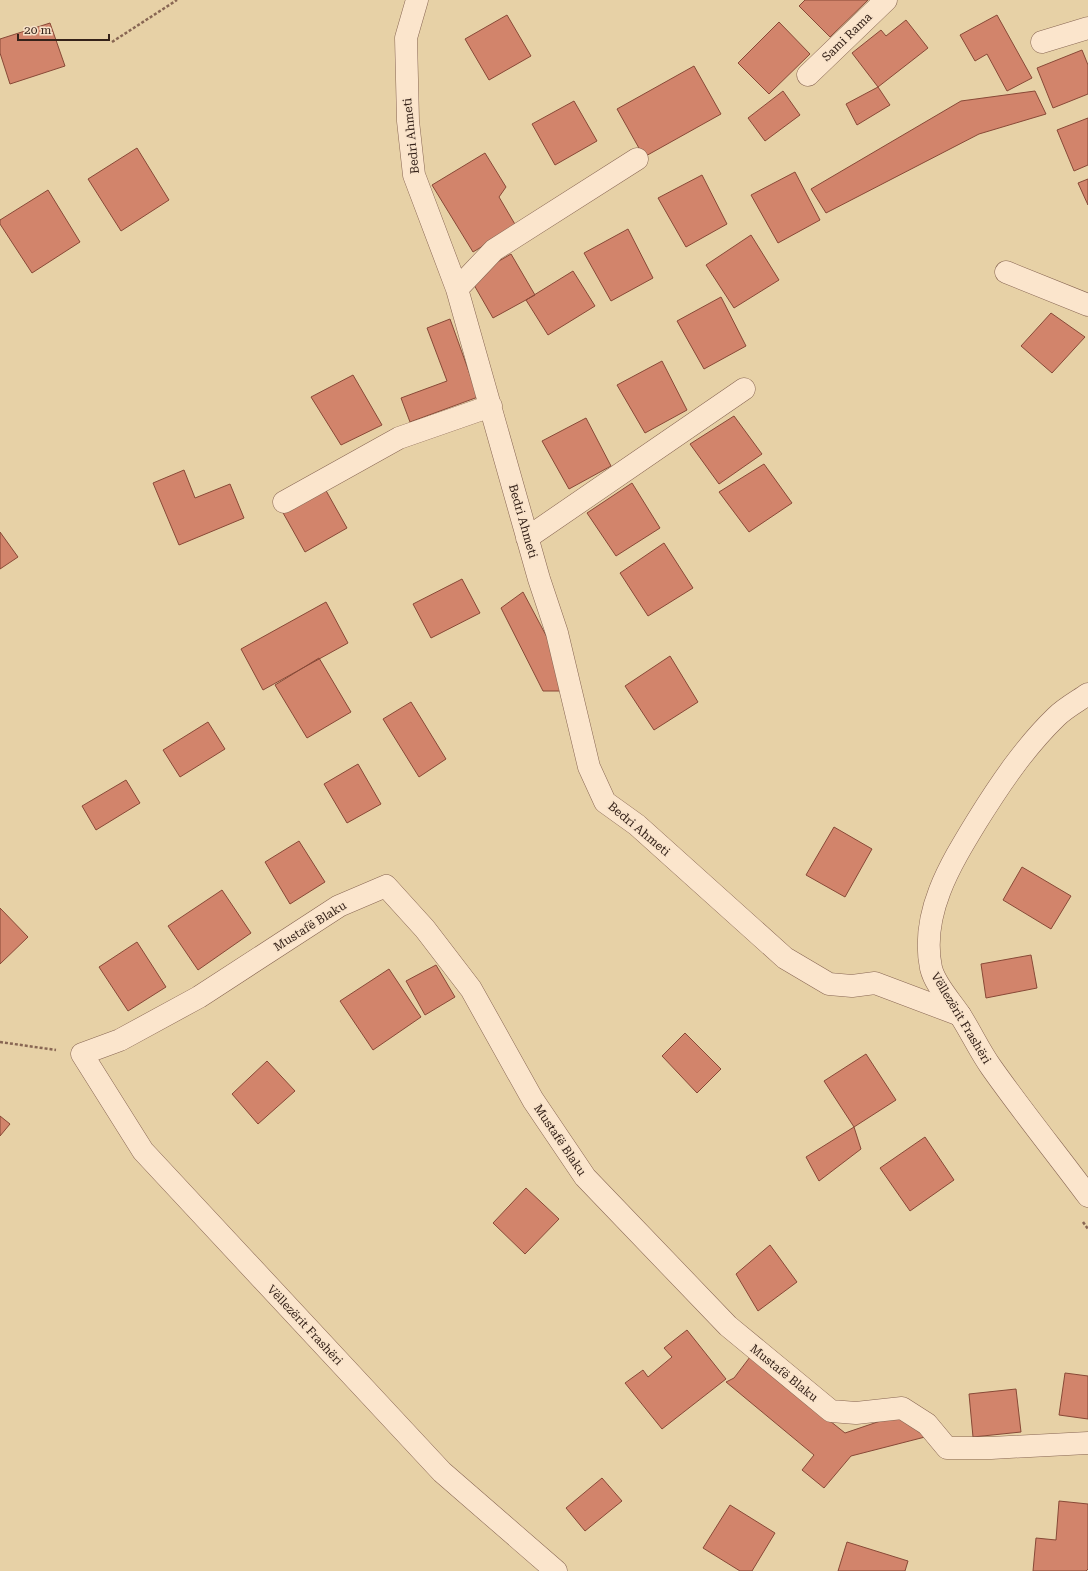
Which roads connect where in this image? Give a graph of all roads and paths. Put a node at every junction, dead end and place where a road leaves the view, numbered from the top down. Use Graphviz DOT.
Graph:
graph roads {
  1 [pos="177,0"];
  2 [pos="417,0"];
  3 [pos="886,0"];
  4 [pos="1088,28"];
  5 [pos="112,42"];
  6 [pos="1042,42"];
  7 [pos="808,75"];
  8 [pos="637,159"];
  9 [pos="1006,272"];
  10 [pos="457,289"];
  11 [pos="1088,305"];
  12 [pos="744,389"];
  13 [pos="491,406"];
  14 [pos="284,502"];
  15 [pos="527,538"];
  16 [pos="1088,694"];
  17 [pos="960,1015"];
  18 [pos="0,1042"];
  19 [pos="82,1054"];
  20 [pos="1088,1196"];
  21 [pos="1088,1443"];
  22 [pos="556,1571"];
  1 -- 5 [label="path"];
  2 -- 10 [label="street, Bedri Ahmeti"];
  3 -- 7 [label="street, Sami Rama"];
  4 -- 6 [label="street"];
  8 -- 10 [label="street"];
  9 -- 11 [label="street"];
  10 -- 13 [label="street, Bedri Ahmeti"];
  12 -- 15 [label="street"];
  13 -- 14 [label="street"];
  13 -- 15 [label="street, Bedri Ahmeti"];
  15 -- 17 [label="street, Bedri Ahmeti"];
  16 -- 17 [label="street, Vëllezërit Frashëri"];
  17 -- 20 [label="street, Vëllezërit Frashëri"];
  18 -- 19 [label="path"];
  19 -- 21 [label="street, Mustafë Blaku"];
  19 -- 22 [label="street, Vëllezërit Frashëri"];
}
